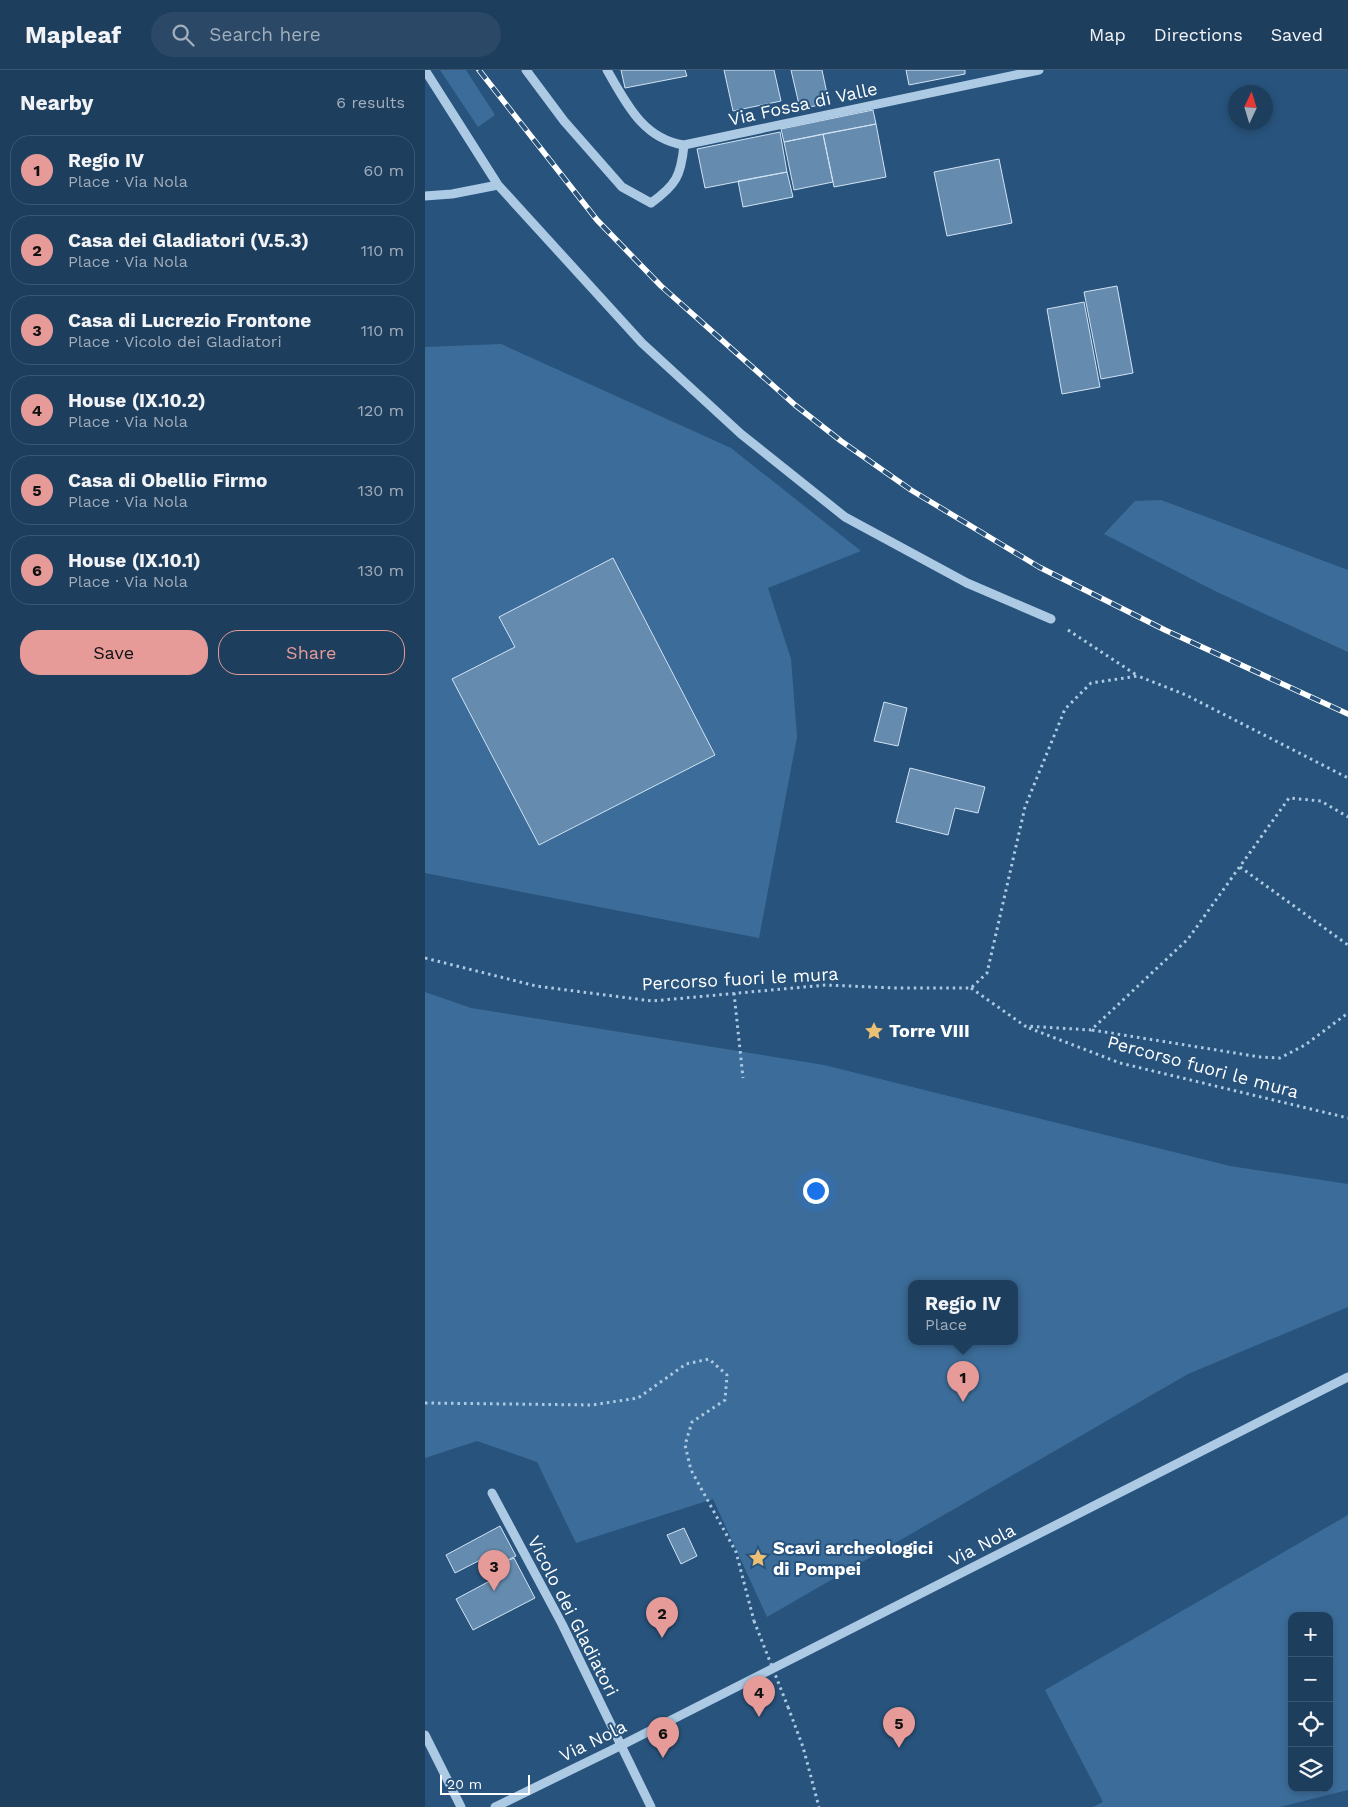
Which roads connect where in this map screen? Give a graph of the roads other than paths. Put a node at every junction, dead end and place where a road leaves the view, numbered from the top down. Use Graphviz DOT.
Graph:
graph roads {
  1 [pos="425,70"];
  2 [pos="527,70"];
  3 [pos="607,70"];
  4 [pos="1039,70"];
  5 [pos="684,145"];
  6 [pos="498,185"];
  7 [pos="425,196"];
  8 [pos="1051,619"];
  9 [pos="1348,1377"];
  10 [pos="492,1493"];
  11 [pos="425,1735"];
  12 [pos="620,1746"];
  13 [pos="461,1807"];
  14 [pos="495,1807"];
  15 [pos="651,1807"];
  1 -- 6 [label="street"];
  2 -- 5 [label="street"];
  3 -- 5 [label="street, Via Fossa di Valle"];
  4 -- 5 [label="street, Via Fossa di Valle"];
  6 -- 7 [label="street"];
  6 -- 8 [label="street"];
  9 -- 12 [label="street, Via Nola"];
  10 -- 12 [label="street, Vicolo dei Gladiatori"];
  11 -- 13 [label="street"];
  12 -- 14 [label="street, Via Nola"];
  12 -- 15 [label="street, Vicolo dei Gladiatori"];
}
